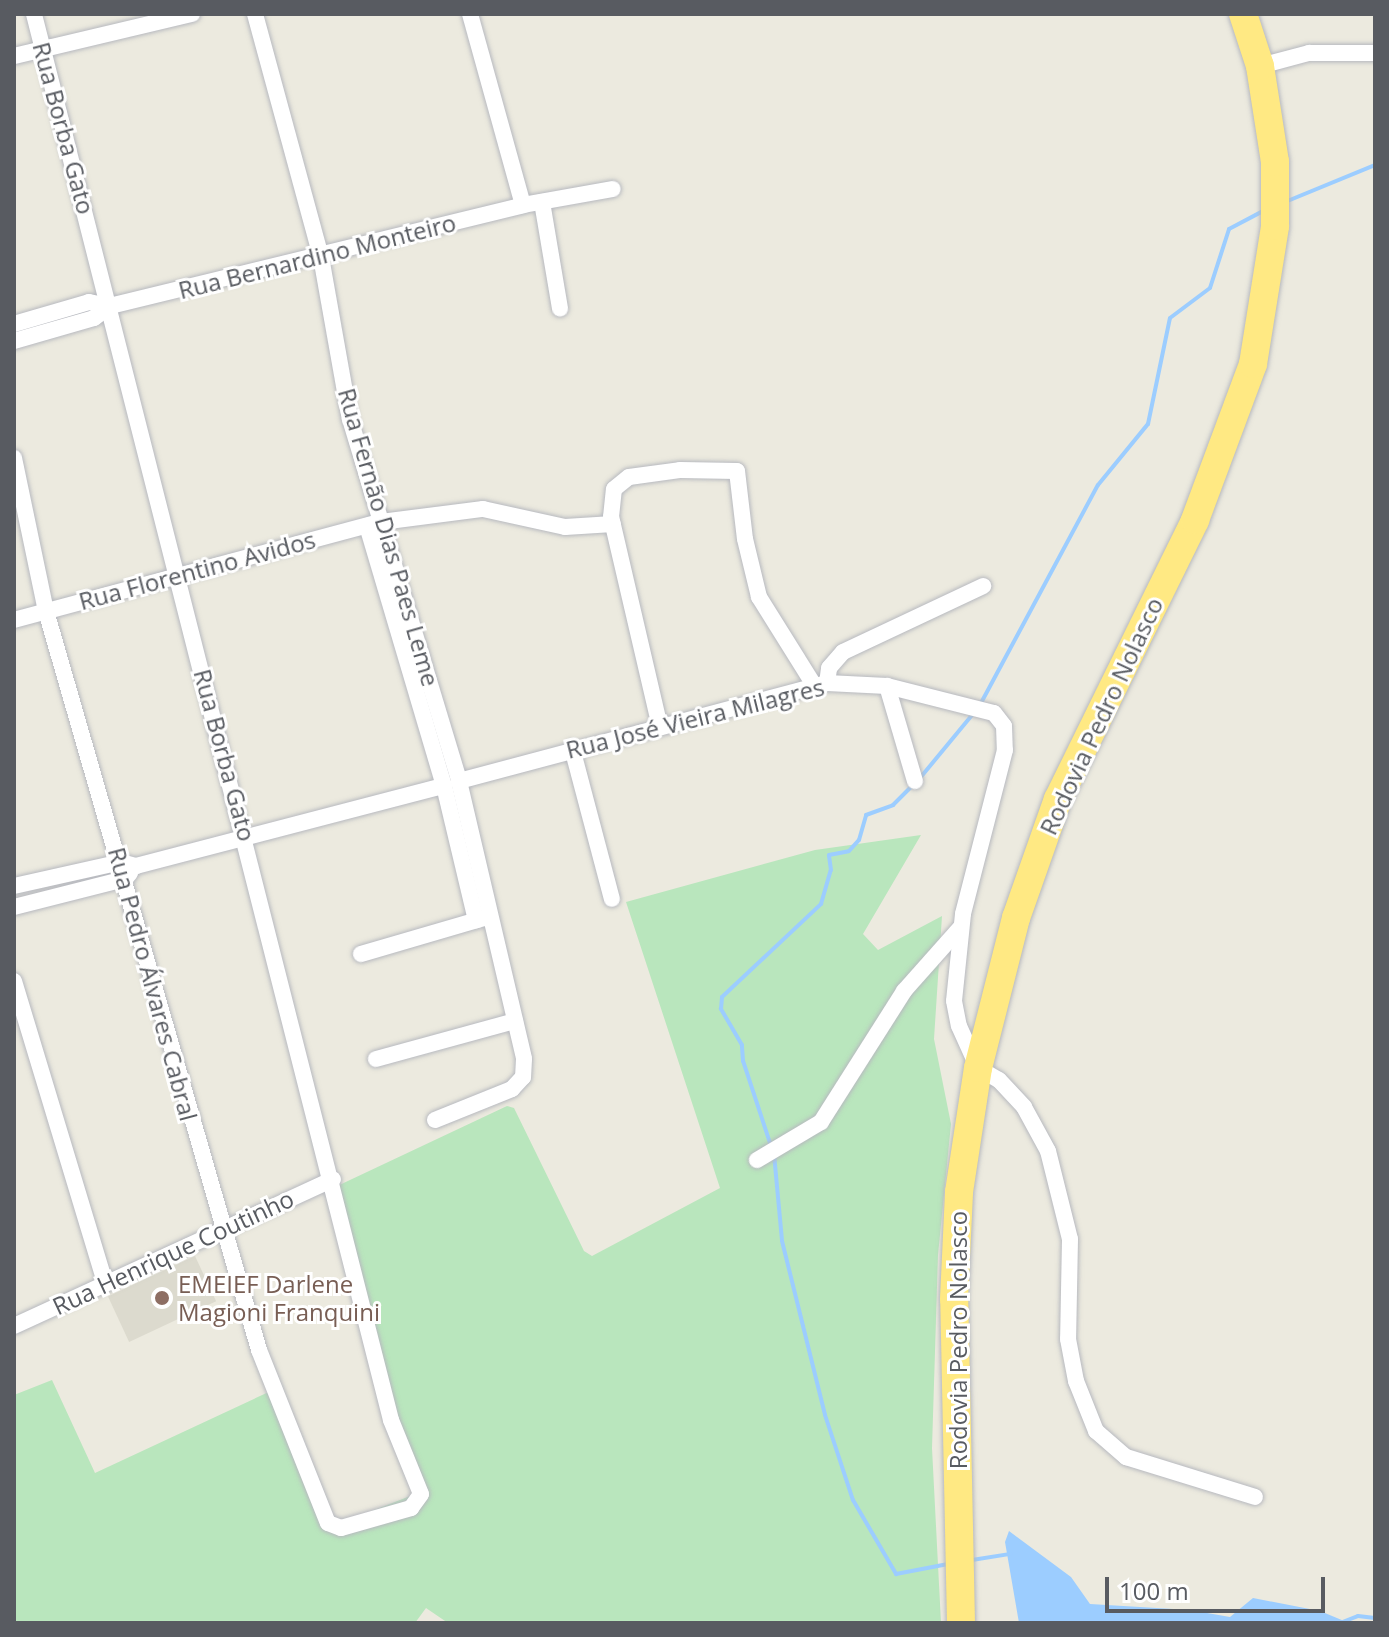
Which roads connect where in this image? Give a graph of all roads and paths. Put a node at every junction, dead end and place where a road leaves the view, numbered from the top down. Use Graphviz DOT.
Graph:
graph roads {
  1 [pos="34,14"];
  2 [pos="192,14"];
  3 [pos="255,14"];
  4 [pos="470,14"];
  5 [pos="1243,14"];
  6 [pos="44,49"];
  7 [pos="1375,53"];
  8 [pos="14,56"];
  9 [pos="1260,66"];
  10 [pos="613,189"];
  11 [pos="542,202"];
  12 [pos="523,205"];
  13 [pos="321,257"];
  14 [pos="110,306"];
  15 [pos="560,308"];
  16 [pos="14,324"];
  17 [pos="14,341"];
  18 [pos="14,458"];
  19 [pos="374,524"];
  20 [pos="613,524"];
  21 [pos="178,574"];
  22 [pos="983,586"];
  23 [pos="46,611"];
  24 [pos="14,620"];
  25 [pos="821,684"];
  26 [pos="887,686"];
  27 [pos="660,727"];
  28 [pos="572,748"];
  29 [pos="915,781"];
  30 [pos="452,783"];
  31 [pos="246,836"];
  32 [pos="127,869"];
  33 [pos="14,886"];
  34 [pos="612,899"];
  35 [pos="14,907"];
  36 [pos="483,918"];
  37 [pos="960,928"];
  38 [pos="361,954"];
  39 [pos="14,981"];
  40 [pos="515,1021"];
  41 [pos="376,1059"];
  42 [pos="978,1068"];
  43 [pos="435,1120"];
  44 [pos="757,1160"];
  45 [pos="333,1179"];
  46 [pos="220,1229"];
  47 [pos="105,1283"];
  48 [pos="14,1326"];
  49 [pos="1255,1497"];
  50 [pos="317,1502"];
  51 [pos="961,1623"];
  1 -- 6 [label="street, Rua Borba Gato"];
  2 -- 6 [label="street"];
  3 -- 13 [label="street, Rua Fernão Dias Paes Leme"];
  4 -- 12 [label="street"];
  5 -- 9 [label="highway, Rodovia Pedro Nolasco"];
  6 -- 8 [label="street"];
  6 -- 14 [label="street, Rua Borba Gato"];
  7 -- 9 [label="street"];
  9 -- 42 [label="highway, Rodovia Pedro Nolasco"];
  10 -- 11 [label="street, Rua Bernardino Monteiro"];
  11 -- 12 [label="street, Rua Bernardino Monteiro"];
  11 -- 15 [label="street"];
  12 -- 13 [label="street, Rua Bernardino Monteiro"];
  13 -- 14 [label="street, Rua Bernardino Monteiro"];
  13 -- 19 [label="street, Rua Fernão Dias Paes Leme"];
  14 -- 16 [label="street, Rua Bernardino Monteiro"];
  14 -- 17 [label="street, Rua Bernardino Monteiro"];
  14 -- 21 [label="street, Rua Borba Gato"];
  18 -- 23 [label="street, Rua Pedro Álvares Cabral"];
  19 -- 20 [label="street, Rua Florentino Avidos"];
  19 -- 21 [label="street, Rua Florentino Avidos"];
  19 -- 30 [label="street, Rua Fernão Dias Paes Leme"];
  20 -- 25 [label="street"];
  20 -- 27 [label="street"];
  21 -- 23 [label="street, Rua Florentino Avidos"];
  21 -- 31 [label="street, Rua Borba Gato"];
  22 -- 25 [label="street"];
  23 -- 24 [label="street, Rua Florentino Avidos"];
  23 -- 32 [label="street, Rua Pedro Álvares Cabral"];
  25 -- 26 [label="street, Rua José Vieira Milagres"];
  25 -- 27 [label="street, Rua José Vieira Milagres"];
  26 -- 29 [label="street"];
  26 -- 37 [label="street, Rua José Vieira Milagres"];
  27 -- 28 [label="street, Rua José Vieira Milagres"];
  28 -- 30 [label="street, Rua José Vieira Milagres"];
  28 -- 34 [label="street"];
  30 -- 31 [label="street, Rua José Vieira Milagres"];
  30 -- 36 [label="street, Rua Fernão Dias Paes Leme"];
  31 -- 32 [label="street, Rua José Vieira Milagres"];
  31 -- 45 [label="street, Rua Borba Gato"];
  32 -- 33 [label="street, Rua José Vieira Milagres"];
  32 -- 35 [label="street"];
  32 -- 46 [label="street, Rua Pedro Álvares Cabral"];
  36 -- 38 [label="street"];
  36 -- 40 [label="street, Rua Fernão Dias Paes Leme"];
  37 -- 42 [label="street, Rua José Vieira Milagres"];
  37 -- 44 [label="street"];
  39 -- 47 [label="street"];
  40 -- 41 [label="street"];
  40 -- 43 [label="street, Rua Fernão Dias Paes Leme"];
  42 -- 49 [label="street"];
  42 -- 51 [label="highway, Rodovia Pedro Nolasco"];
  45 -- 46 [label="street, Rua Henrique Coutinho"];
  45 -- 50 [label="street, Rua Borba Gato"];
  46 -- 47 [label="street, Rua Henrique Coutinho"];
  46 -- 50 [label="street, Rua Pedro Álvares Cabral"];
  47 -- 48 [label="street, Rua Henrique Coutinho"];
}
